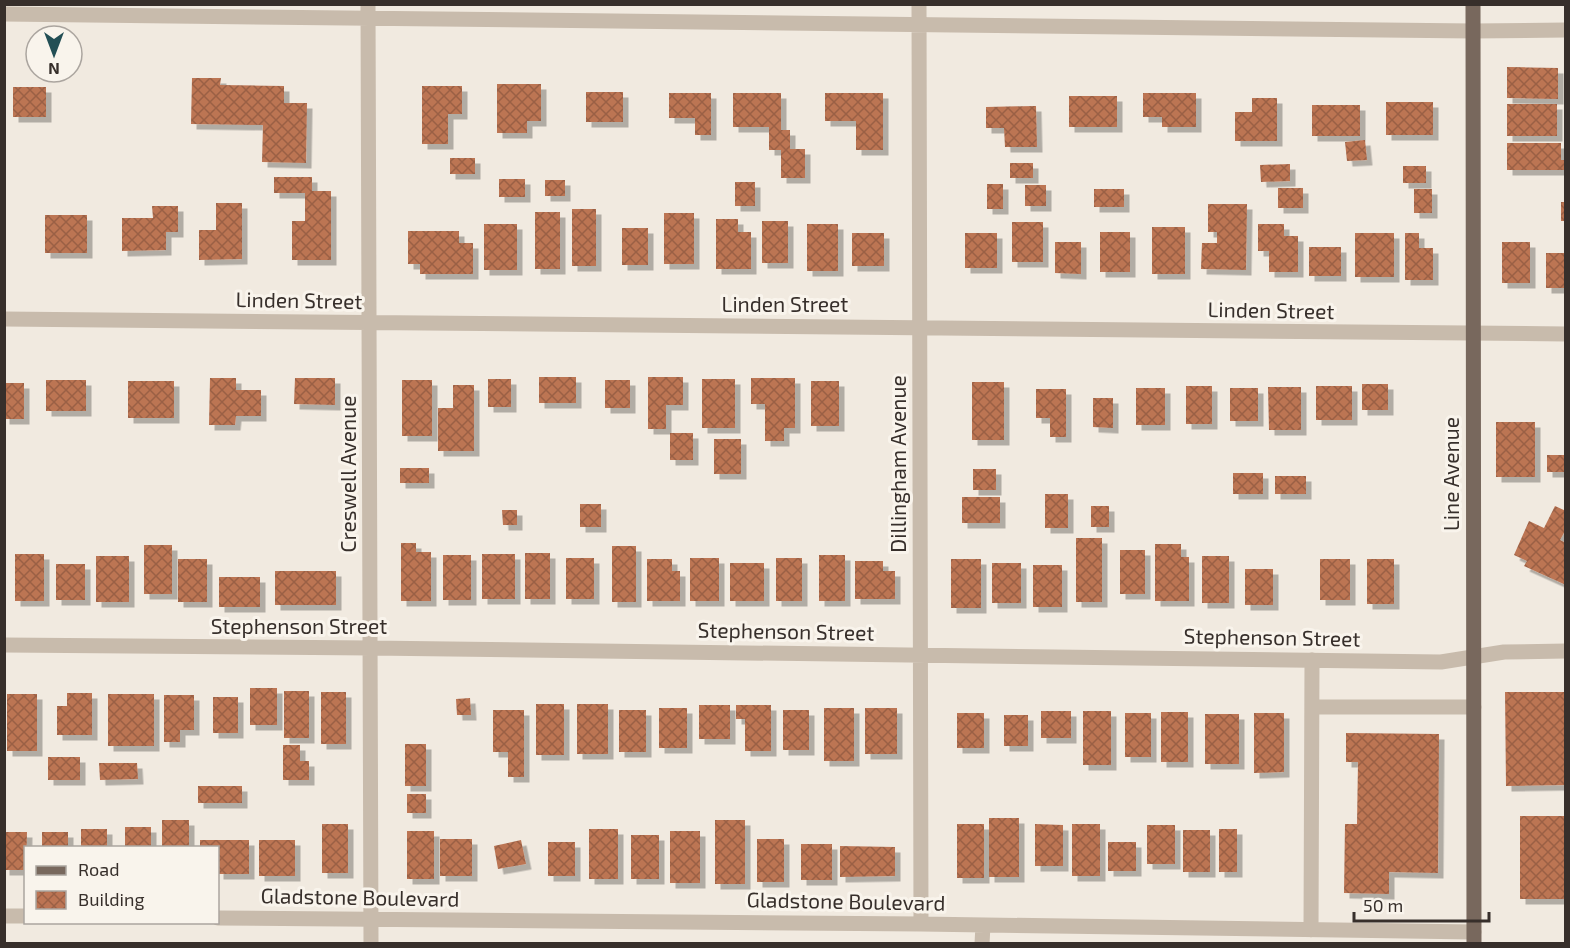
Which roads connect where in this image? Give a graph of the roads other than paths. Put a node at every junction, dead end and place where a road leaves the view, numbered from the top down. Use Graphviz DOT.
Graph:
graph roads {
  1 [pos="919,4"];
  2 [pos="1473,4"];
  3 [pos="368,11"];
  4 [pos="4,14"];
  5 [pos="919,23"];
  6 [pos="1566,30"];
  7 [pos="1473,31"];
  8 [pos="4,319"];
  9 [pos="369,323"];
  10 [pos="920,327"];
  11 [pos="1473,334"];
  12 [pos="1566,334"];
  13 [pos="4,645"];
  14 [pos="371,648"];
  15 [pos="1566,651"];
  16 [pos="920,654"];
  17 [pos="1474,657"];
  18 [pos="1312,660"];
  19 [pos="1312,706"];
  20 [pos="1473,707"];
  21 [pos="4,916"];
  22 [pos="24,916"];
  23 [pos="219,918"];
  24 [pos="371,919"];
  25 [pos="921,924"];
  26 [pos="983,925"];
  27 [pos="1311,930"];
  28 [pos="1262,936"];
  29 [pos="1415,937"];
  30 [pos="1473,938"];
  31 [pos="371,944"];
  32 [pos="982,944"];
  1 -- 5 [label="street, Dillingham Avenue"];
  2 -- 7 [label="main road, Line Avenue"];
  3 -- 4 [label="street"];
  3 -- 5 [label="street"];
  3 -- 9 [label="street, Creswell Avenue"];
  5 -- 7 [label="street"];
  5 -- 10 [label="street, Dillingham Avenue"];
  6 -- 7 [label="street"];
  7 -- 11 [label="main road, Line Avenue"];
  8 -- 9 [label="street, Linden Street"];
  9 -- 10 [label="street, Linden Street"];
  9 -- 14 [label="street, Creswell Avenue"];
  10 -- 11 [label="street, Linden Street"];
  10 -- 16 [label="street, Dillingham Avenue"];
  11 -- 12 [label="street, Linden Street"];
  11 -- 17 [label="main road, Line Avenue"];
  13 -- 14 [label="street, Stephenson Street"];
  14 -- 16 [label="street, Stephenson Street"];
  14 -- 24 [label="street, Creswell Avenue"];
  15 -- 17 [label="street, Stephenson Street"];
  16 -- 18 [label="street, Stephenson Street"];
  16 -- 25 [label="street, Dillingham Avenue"];
  17 -- 18 [label="street, Stephenson Street"];
  17 -- 20 [label="main road, Line Avenue"];
  18 -- 19 [label="street"];
  19 -- 20 [label="street"];
  19 -- 27 [label="street"];
  20 -- 30 [label="main road, Line Avenue"];
  21 -- 22 [label="street"];
  23 -- 24 [label="street, Gladstone Boulevard"];
  24 -- 25 [label="street, Gladstone Boulevard"];
  24 -- 31 [label="street, Creswell Avenue"];
  25 -- 26 [label="street, Gladstone Boulevard"];
  26 -- 28 [label="street, Gladstone Boulevard"];
  26 -- 32 [label="street"];
  27 -- 28 [label="street, Gladstone Boulevard"];
  27 -- 29 [label="street, Gladstone Boulevard"];
  29 -- 30 [label="street, Gladstone Boulevard"];
}
